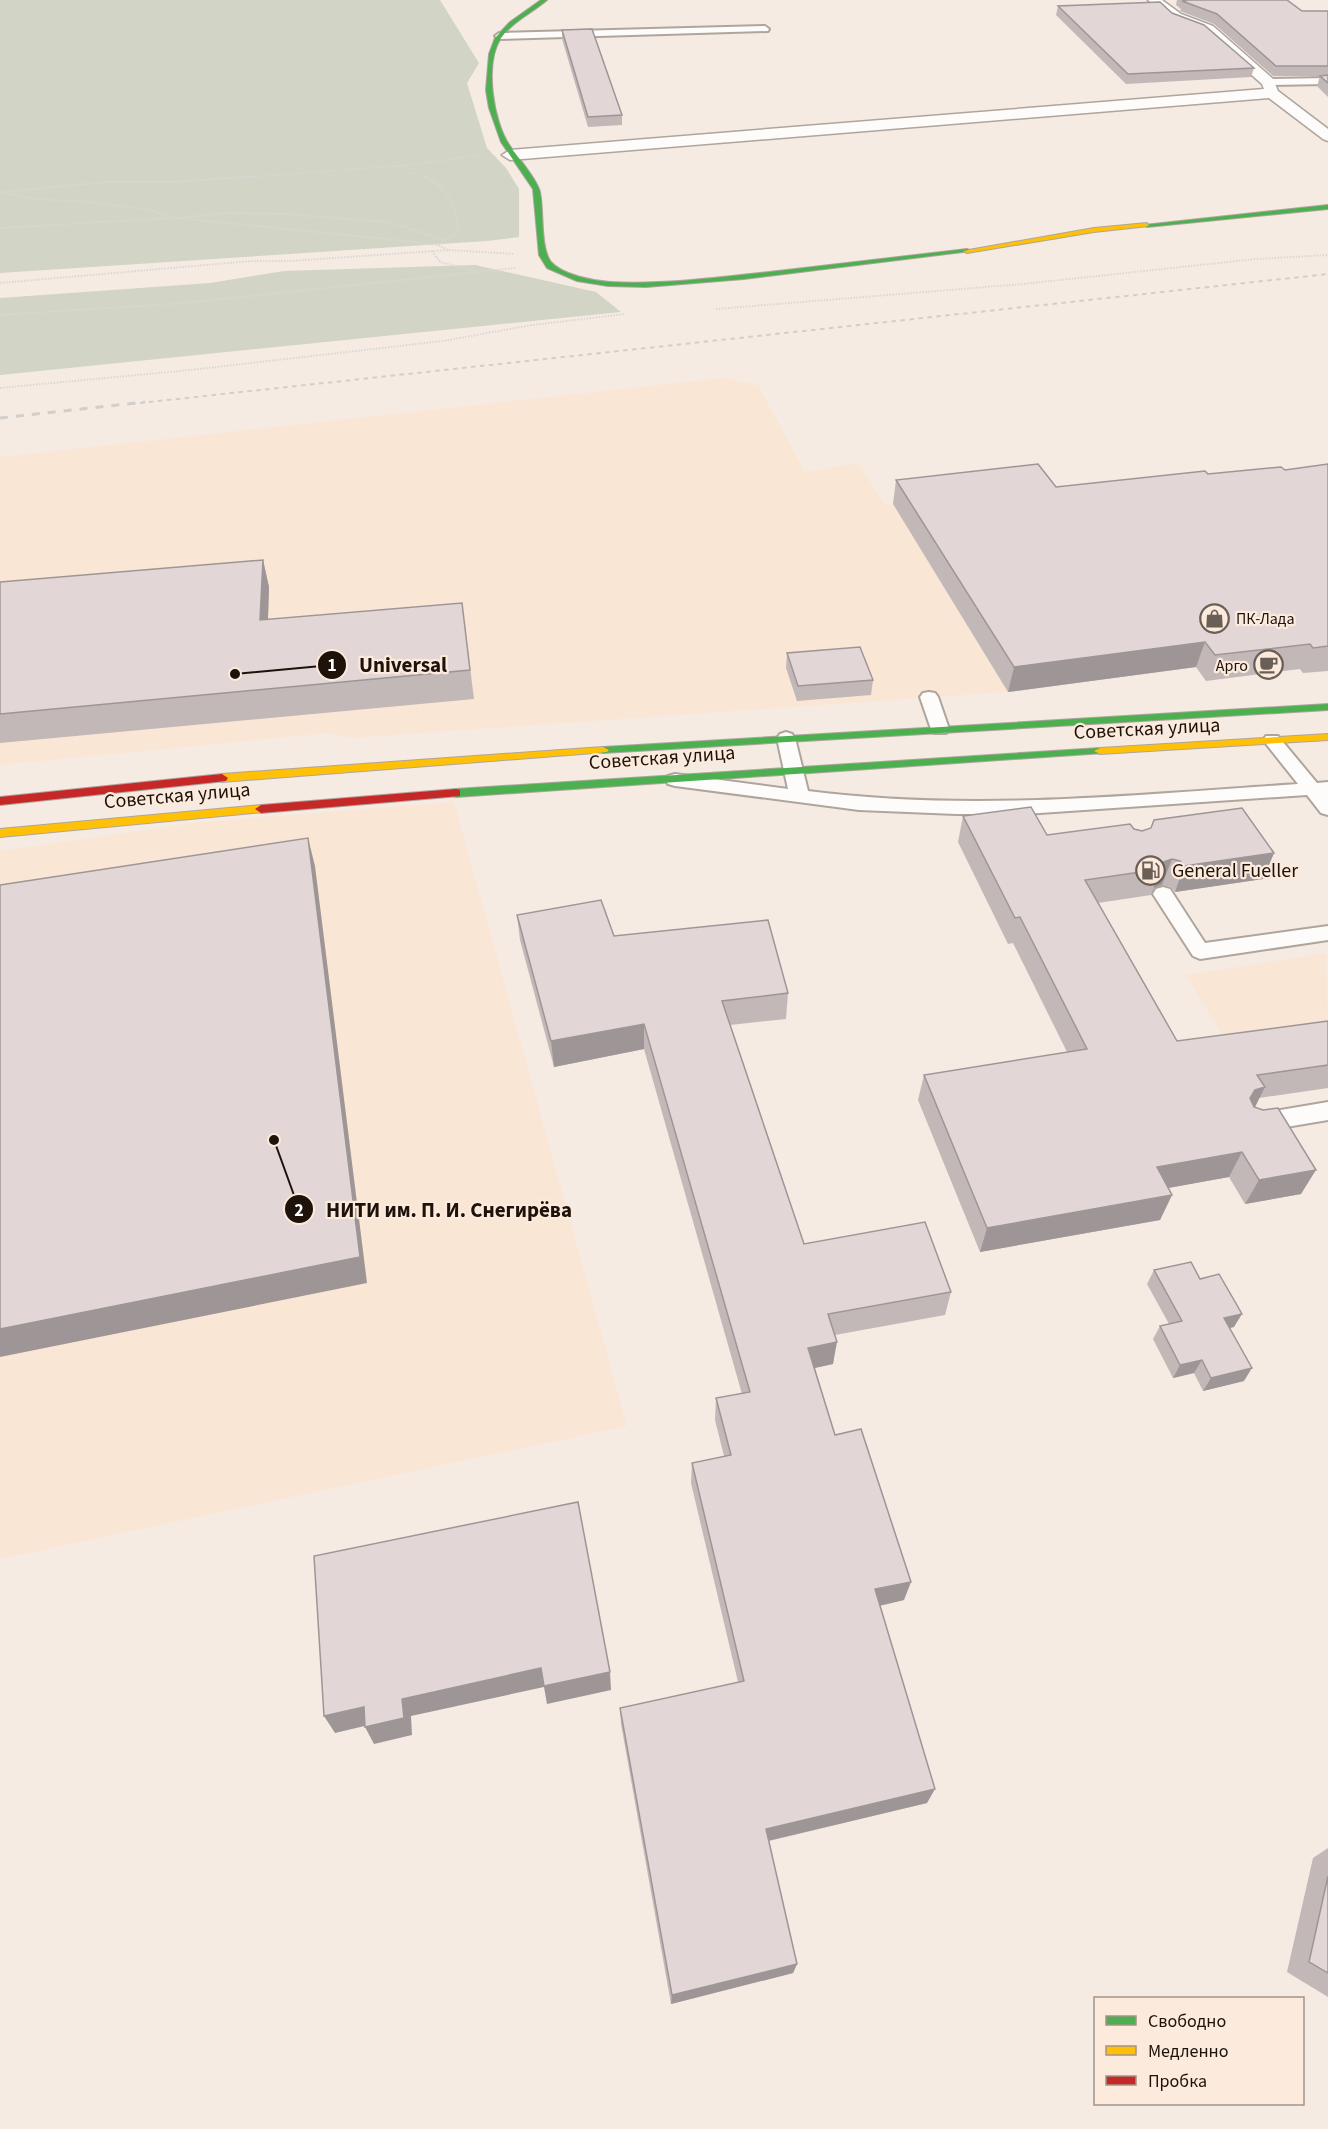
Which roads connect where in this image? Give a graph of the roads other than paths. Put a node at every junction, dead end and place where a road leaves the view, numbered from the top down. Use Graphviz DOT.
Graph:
graph roads {
  1 [pos="544,0"];
  2 [pos="1154,0"];
  3 [pos="765,29"];
  4 [pos="499,36"];
  5 [pos="1328,81"];
  6 [pos="1270,87"];
  7 [pos="1328,136"];
  8 [pos="510,155"];
  9 [pos="1328,207"];
  10 [pos="929,697"];
  11 [pos="1328,707"];
  12 [pos="940,729"];
  13 [pos="1328,737"];
  14 [pos="786,738"];
  15 [pos="1272,740"];
  16 [pos="792,768"];
  17 [pos="651,777"];
  18 [pos="1320,788"];
  19 [pos="800,798"];
  20 [pos="0,801"];
  21 [pos="1104,803"];
  22 [pos="1328,809"];
  23 [pos="1116,821"];
  24 [pos="0,833"];
  25 [pos="1163,894"];
  26 [pos="1328,933"];
  27 [pos="1328,1111"];
  28 [pos="1251,1124"];
  1 -- 4 [label="street"];
  2 -- 6 [label="street"];
  3 -- 4 [label="lane"];
  4 -- 8 [label="street"];
  5 -- 6 [label="lane"];
  6 -- 7 [label="street"];
  6 -- 8 [label="street"];
  8 -- 9 [label="street"];
  10 -- 12 [label="lane"];
  11 -- 12 [label="street, Советская улица"];
  12 -- 14 [label="street, Советская улица"];
  13 -- 15 [label="street, Советская улица"];
  14 -- 16 [label="lane"];
  14 -- 20 [label="street, Советская улица"];
  15 -- 16 [label="street, Советская улица"];
  15 -- 18 [label="lane"];
  16 -- 17 [label="street, Советская улица"];
  16 -- 19 [label="lane"];
  17 -- 19 [label="lane"];
  17 -- 24 [label="street, Советская улица"];
  18 -- 21 [label="lane"];
  18 -- 22 [label="lane"];
  19 -- 21 [label="lane"];
  21 -- 23 [label="lane"];
  25 -- 26 [label="lane"];
  27 -- 28 [label="lane"];
}
